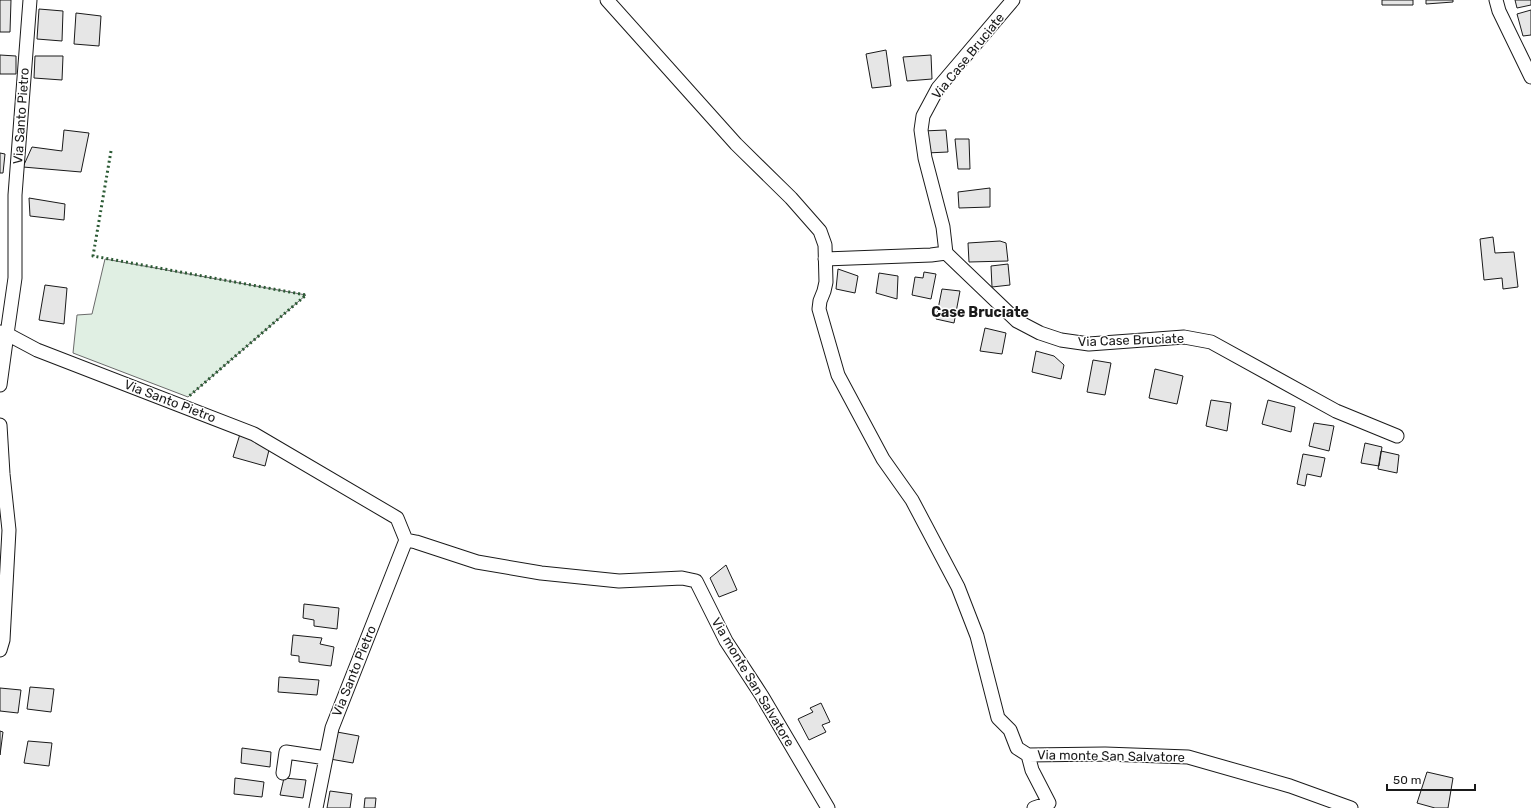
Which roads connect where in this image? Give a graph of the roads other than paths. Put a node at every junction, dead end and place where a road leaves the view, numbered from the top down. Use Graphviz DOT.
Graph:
graph roads {
  1 [pos="30,0"];
  2 [pos="607,0"];
  3 [pos="1012,0"];
  4 [pos="1496,0"];
  5 [pos="1531,76"];
  6 [pos="946,253"];
  7 [pos="825,259"];
  8 [pos="3,333"];
  9 [pos="0,385"];
  10 [pos="0,425"];
  11 [pos="1397,436"];
  12 [pos="406,540"];
  13 [pos="1,643"];
  14 [pos="1028,755"];
  15 [pos="326,758"];
  16 [pos="283,773"];
  17 [pos="316,808"];
  18 [pos="828,808"];
  19 [pos="1034,808"];
  20 [pos="1351,808"];
  1 -- 8 [label="street, Via Santo Pietro"];
  2 -- 7 [label="street"];
  3 -- 6 [label="street, Via Case Bruciate"];
  4 -- 5 [label="street"];
  6 -- 7 [label="street"];
  6 -- 11 [label="street, Via Case Bruciate"];
  7 -- 14 [label="street"];
  8 -- 9 [label="street"];
  8 -- 12 [label="street, Via Santo Pietro"];
  10 -- 13 [label="street"];
  12 -- 15 [label="street, Via Santo Pietro"];
  12 -- 18 [label="street, Via monte San Salvatore"];
  14 -- 19 [label="street, Via monte San Salvatore"];
  14 -- 20 [label="street, Via monte San Salvatore"];
  15 -- 16 [label="street"];
  15 -- 17 [label="street, Via Santo Pietro"];
}
